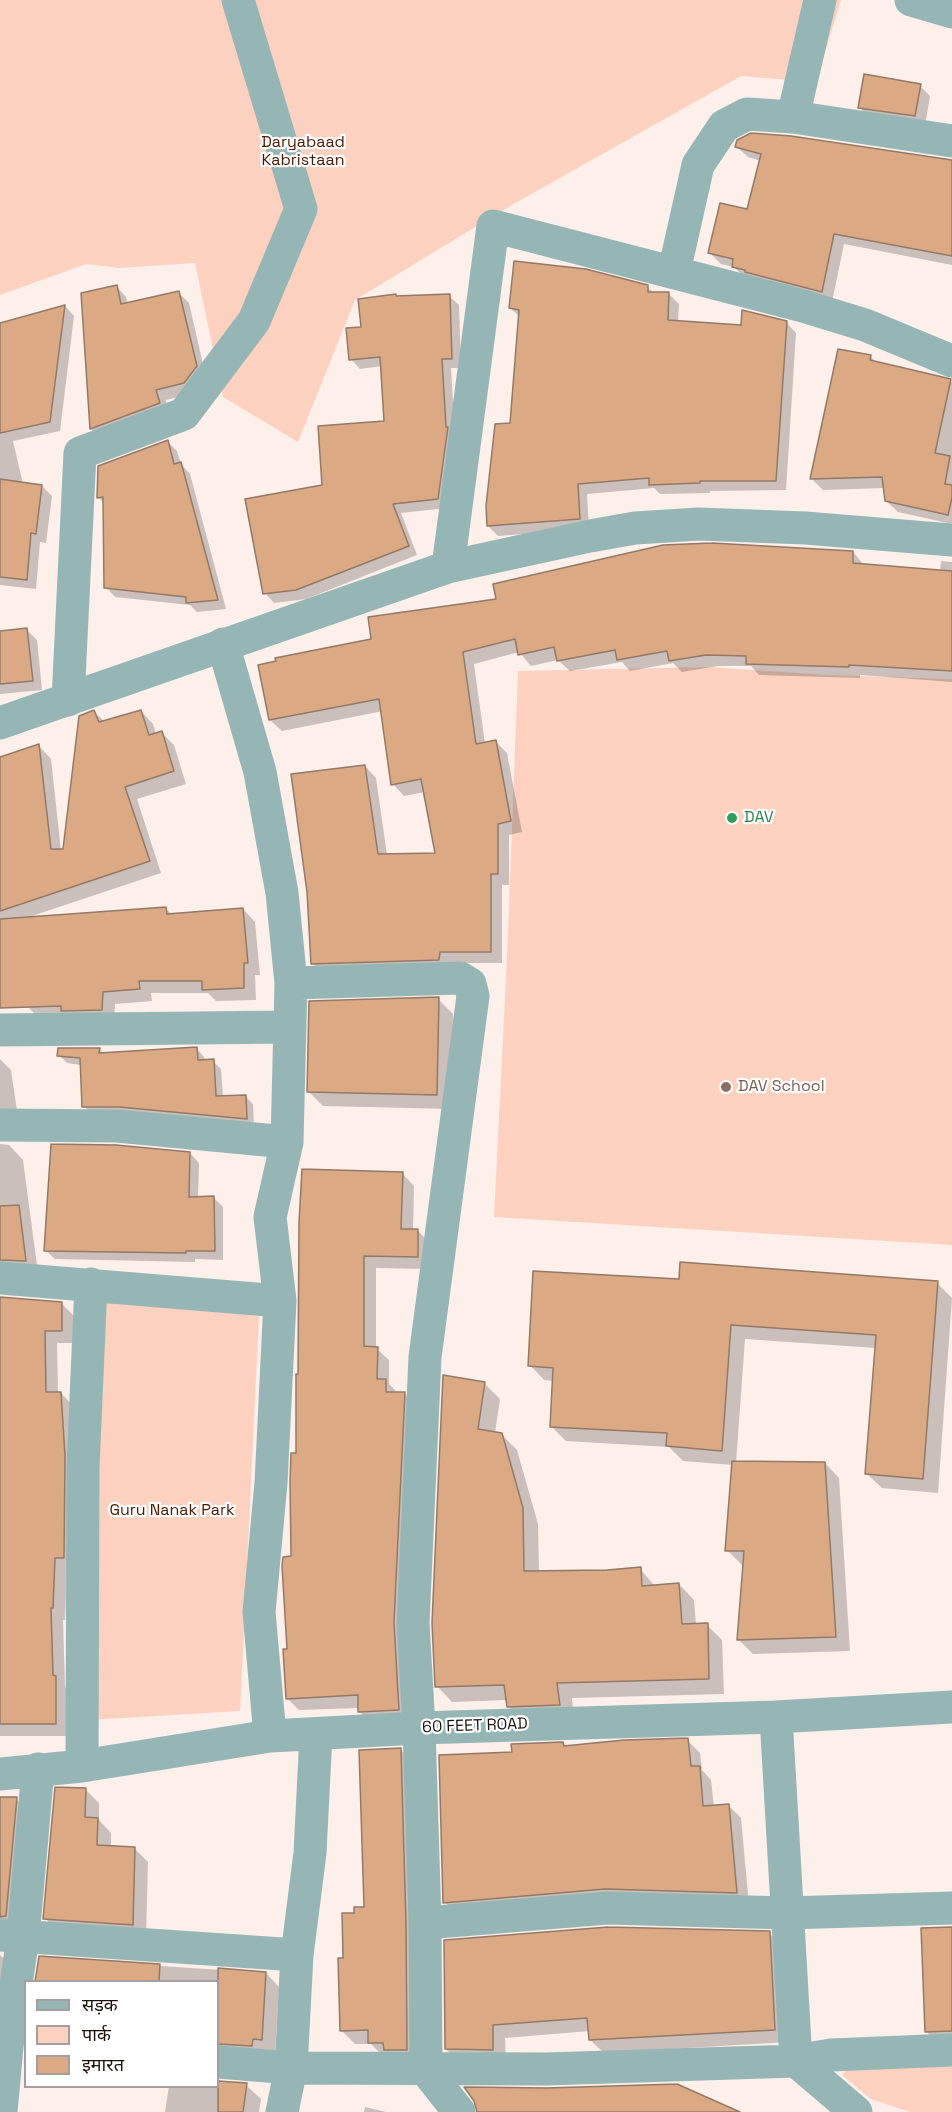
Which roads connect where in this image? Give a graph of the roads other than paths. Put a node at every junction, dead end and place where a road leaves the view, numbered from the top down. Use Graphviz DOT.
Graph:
graph roads {
  1 [pos="238,0"];
  2 [pos="820,0"];
  3 [pos="911,0"];
  4 [pos="952,12"];
  5 [pos="793,117"];
  6 [pos="952,141"];
  7 [pos="675,272"];
  8 [pos="952,361"];
  9 [pos="952,540"];
  10 [pos="448,567"];
  11 [pos="223,644"];
  12 [pos="68,700"];
  13 [pos="0,723"];
  14 [pos="291,983"];
  15 [pos="290,1027"];
  16 [pos="0,1030"];
  17 [pos="0,1125"];
  18 [pos="287,1142"];
  19 [pos="0,1278"];
  20 [pos="91,1284"];
  21 [pos="280,1301"];
  22 [pos="952,1707"];
  23 [pos="776,1717"];
  24 [pos="419,1728"];
  25 [pos="316,1734"];
  26 [pos="270,1736"];
  27 [pos="82,1766"];
  28 [pos="38,1769"];
  29 [pos="0,1774"];
  30 [pos="952,1908"];
  31 [pos="787,1913"];
  32 [pos="424,1923"];
  33 [pos="11,1936"];
  34 [pos="297,1955"];
  35 [pos="11,2047"];
  36 [pos="952,2050"];
  37 [pos="796,2061"];
  38 [pos="219,2062"];
  39 [pos="291,2068"];
  40 [pos="426,2070"];
  41 [pos="1,2112"];
  42 [pos="282,2112"];
  43 [pos="459,2112"];
  44 [pos="856,2112"];
  1 -- 12 [label="street"];
  2 -- 5 [label="street"];
  3 -- 4 [label="street"];
  5 -- 6 [label="street"];
  5 -- 7 [label="street"];
  7 -- 8 [label="street"];
  7 -- 10 [label="street"];
  9 -- 10 [label="street"];
  10 -- 11 [label="street"];
  11 -- 12 [label="street"];
  11 -- 14 [label="street"];
  12 -- 13 [label="street"];
  14 -- 15 [label="street"];
  14 -- 24 [label="street"];
  15 -- 16 [label="street"];
  15 -- 18 [label="street"];
  17 -- 18 [label="street"];
  18 -- 21 [label="street"];
  19 -- 20 [label="street"];
  20 -- 21 [label="street"];
  20 -- 27 [label="street"];
  21 -- 26 [label="street"];
  22 -- 23 [label="street, 60 FEET ROAD"];
  23 -- 24 [label="street, 60 FEET ROAD"];
  23 -- 31 [label="street"];
  24 -- 25 [label="street, 60 FEET ROAD"];
  24 -- 32 [label="street"];
  25 -- 26 [label="street, 60 FEET ROAD"];
  25 -- 34 [label="street"];
  26 -- 27 [label="street, 60 FEET ROAD"];
  27 -- 28 [label="street, 60 FEET ROAD"];
  28 -- 29 [label="street, 60 FEET ROAD"];
  28 -- 33 [label="street"];
  30 -- 31 [label="street"];
  31 -- 32 [label="street"];
  31 -- 37 [label="street"];
  32 -- 40 [label="street"];
  33 -- 34 [label="street"];
  33 -- 35 [label="street"];
  34 -- 39 [label="street"];
  35 -- 41 [label="street"];
  36 -- 37 [label="street"];
  37 -- 40 [label="street"];
  37 -- 44 [label="street"];
  38 -- 39 [label="street"];
  39 -- 40 [label="street"];
  39 -- 42 [label="street"];
  40 -- 43 [label="street"];
}
